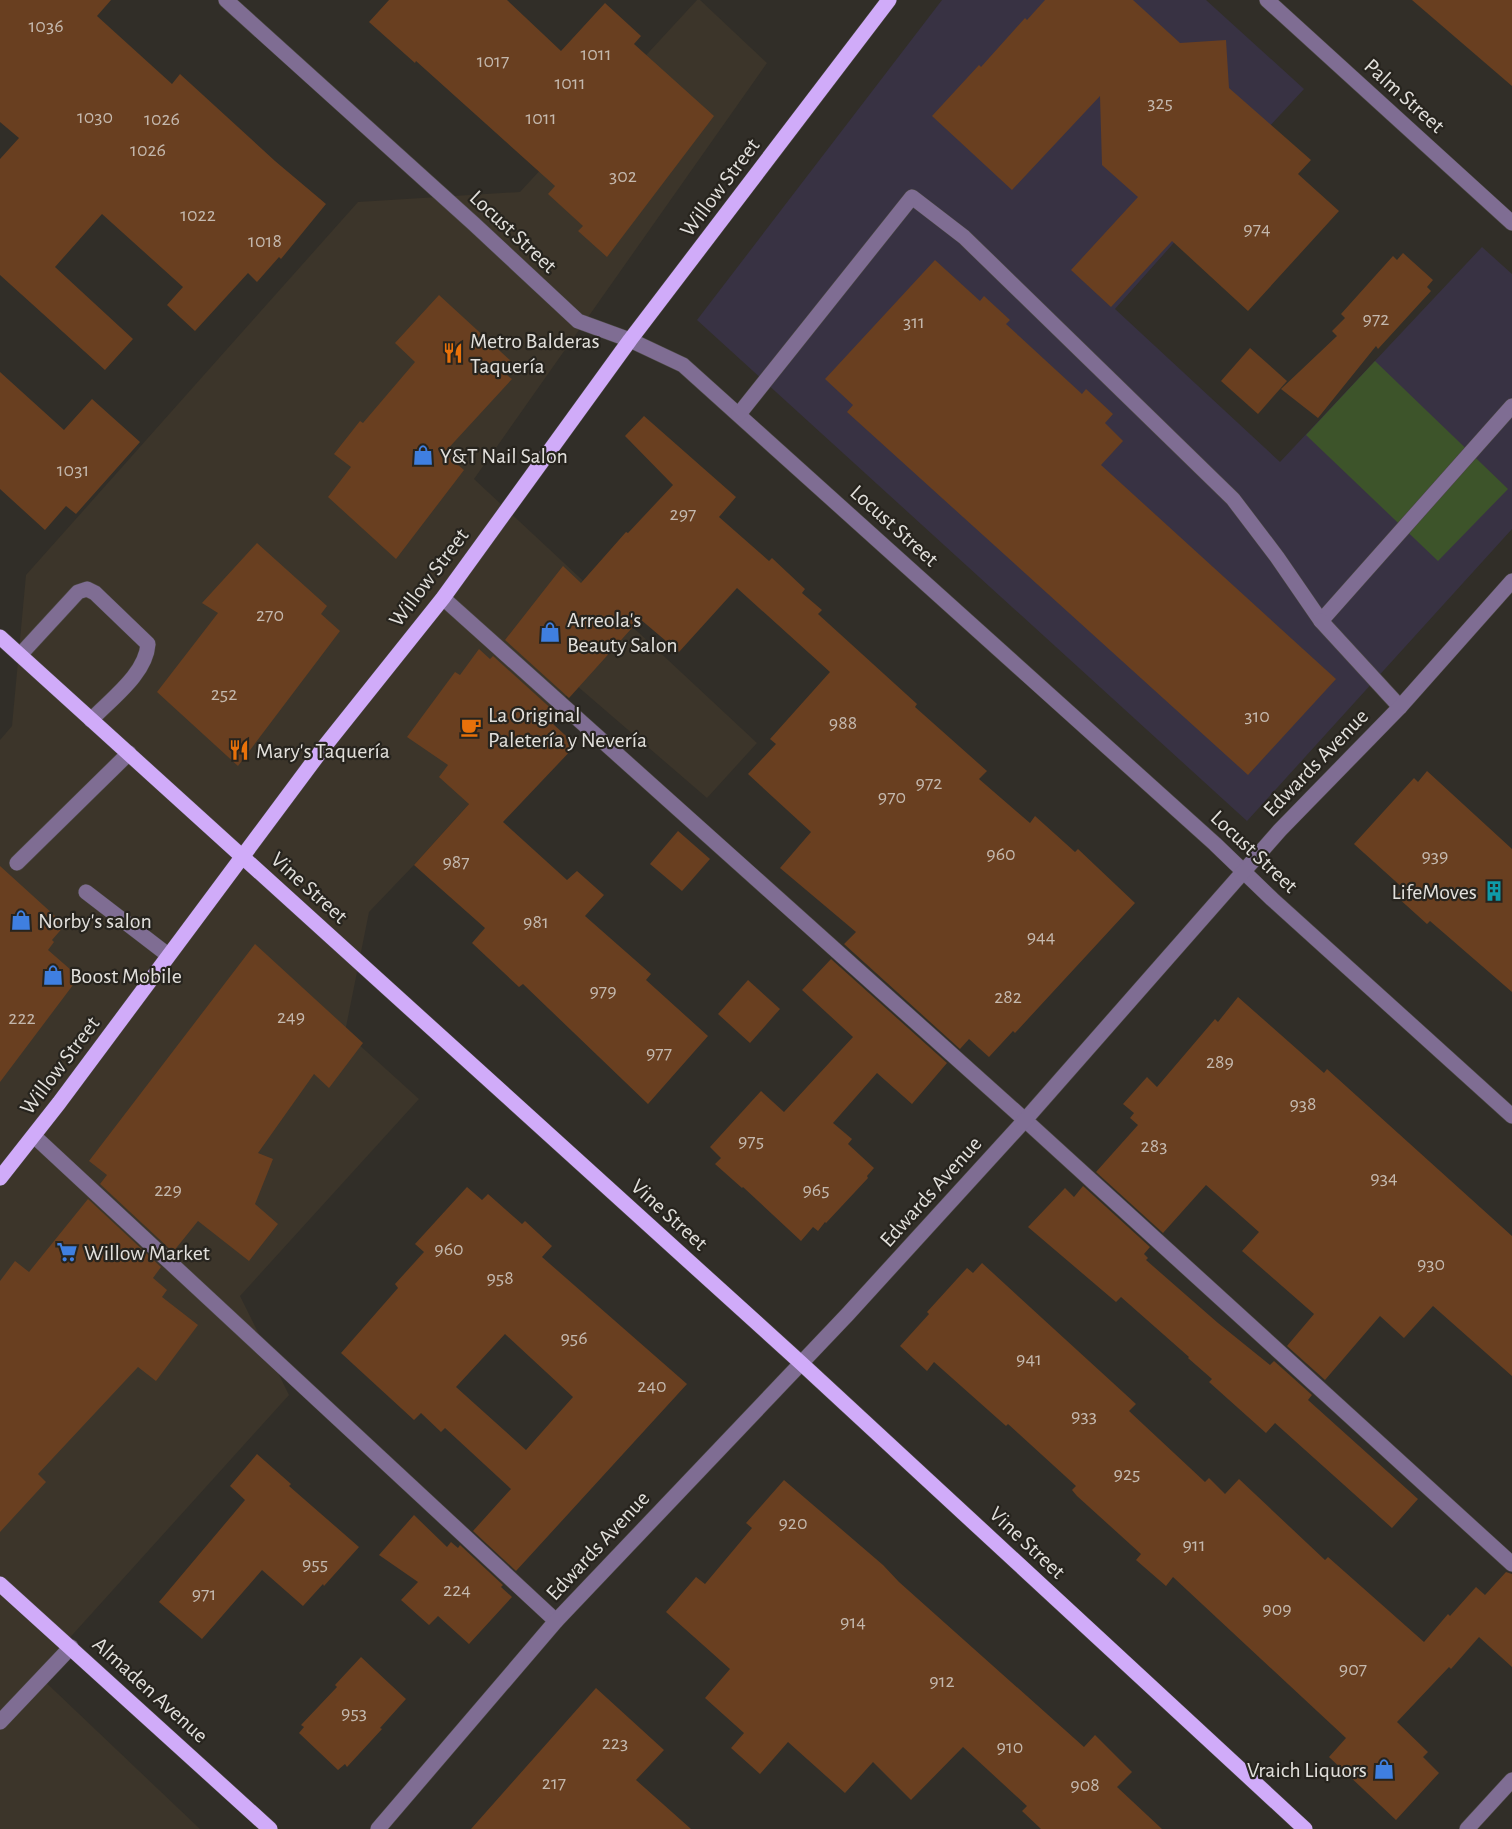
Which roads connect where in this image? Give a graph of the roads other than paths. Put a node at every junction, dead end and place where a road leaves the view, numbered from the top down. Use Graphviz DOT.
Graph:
graph roads {
  1 [pos="226,0"];
  2 [pos="889,0"];
  3 [pos="1267,0"];
  4 [pos="1512,223"];
  5 [pos="630,340"];
  6 [pos="1512,406"];
  7 [pos="739,414"];
  8 [pos="1512,581"];
  9 [pos="442,598"];
  10 [pos="1321,621"];
  11 [pos="0,637"];
  12 [pos="20,655"];
  13 [pos="1400,707"];
  14 [pos="91,720"];
  15 [pos="129,753"];
  16 [pos="242,857"];
  17 [pos="17,863"];
  18 [pos="1243,871"];
  19 [pos="86,891"];
  20 [pos="168,955"];
  21 [pos="1512,1116"];
  22 [pos="1025,1120"];
  23 [pos="34,1136"];
  24 [pos="0,1178"];
  25 [pos="801,1363"];
  26 [pos="1512,1564"];
  27 [pos="0,1584"];
  28 [pos="556,1621"];
  29 [pos="71,1647"];
  30 [pos="0,1722"];
  31 [pos="1512,1780"];
  32 [pos="270,1829"];
  33 [pos="378,1829"];
  34 [pos="1305,1829"];
  35 [pos="1467,1829"];
  1 -- 5 [label="street, Locust Street"];
  2 -- 5 [label="main road, Willow Street"];
  3 -- 4 [label="street, Palm Street"];
  5 -- 7 [label="street, Locust Street"];
  5 -- 9 [label="main road, Willow Street"];
  6 -- 10 [label="street"];
  7 -- 10 [label="street"];
  7 -- 18 [label="street, Locust Street"];
  8 -- 13 [label="street, Edwards Avenue"];
  9 -- 16 [label="main road, Willow Street"];
  9 -- 22 [label="street"];
  10 -- 13 [label="street"];
  11 -- 12 [label="main road, Vine Street"];
  12 -- 14 [label="main road, Vine Street"];
  12 -- 14 [label="street"];
  13 -- 18 [label="street, Edwards Avenue"];
  14 -- 15 [label="main road, Vine Street"];
  15 -- 16 [label="main road, Vine Street"];
  15 -- 17 [label="street"];
  16 -- 20 [label="main road, Willow Street"];
  16 -- 25 [label="main road, Vine Street"];
  18 -- 21 [label="street, Locust Street"];
  18 -- 22 [label="street, Edwards Avenue"];
  19 -- 20 [label="street"];
  20 -- 23 [label="main road, Willow Street"];
  22 -- 25 [label="street, Edwards Avenue"];
  22 -- 26 [label="street"];
  23 -- 24 [label="main road, Willow Street"];
  23 -- 28 [label="street"];
  25 -- 28 [label="street, Edwards Avenue"];
  25 -- 34 [label="main road, Vine Street"];
  27 -- 29 [label="main road, Almaden Avenue"];
  28 -- 33 [label="street, Edwards Avenue"];
  29 -- 30 [label="street"];
  29 -- 32 [label="main road, Almaden Avenue"];
  31 -- 35 [label="street"];
}
